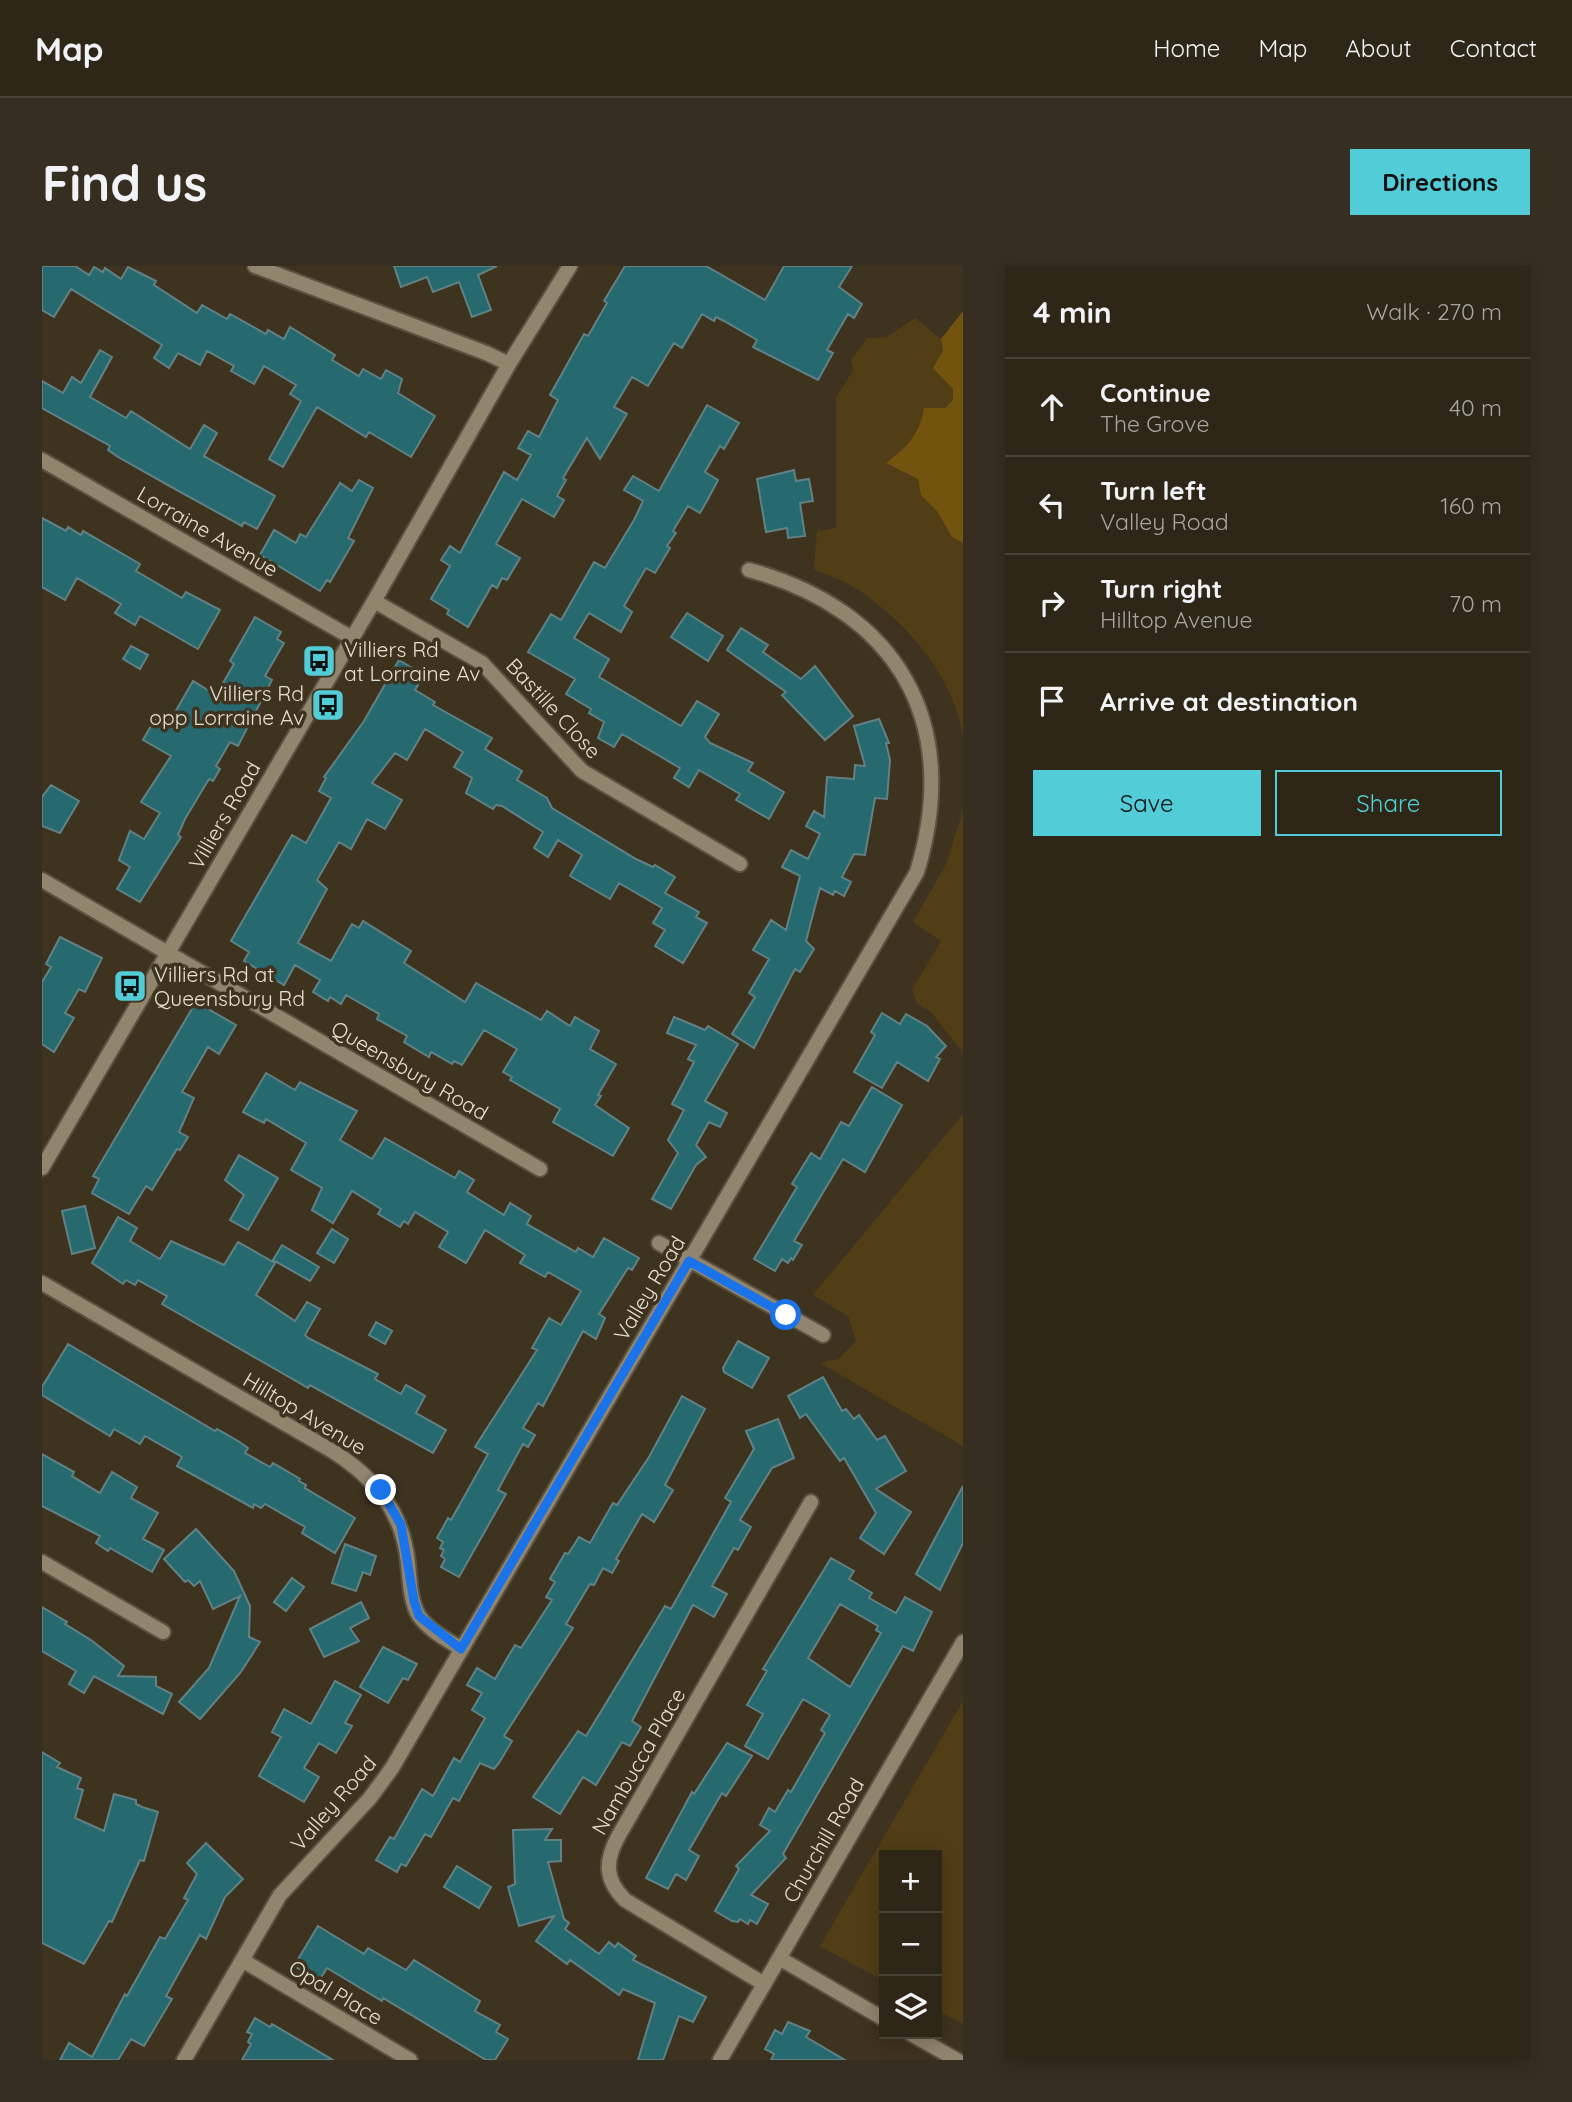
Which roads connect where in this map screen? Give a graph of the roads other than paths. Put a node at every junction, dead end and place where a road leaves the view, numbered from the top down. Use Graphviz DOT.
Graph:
graph roads {
  1 [pos="255,266"];
  2 [pos="570,266"];
  3 [pos="509,364"];
  4 [pos="42,460"];
  5 [pos="749,570"];
  6 [pos="374,601"];
  7 [pos="352,638"];
  8 [pos="740,864"];
  9 [pos="42,880"];
  10 [pos="168,953"];
  11 [pos="42,1168"];
  12 [pos="540,1169"];
  13 [pos="659,1243"];
  14 [pos="689,1261"];
  15 [pos="42,1283"];
  16 [pos="823,1335"];
  17 [pos="811,1502"];
  18 [pos="42,1562"];
  19 [pos="163,1632"];
  20 [pos="963,1642"];
  21 [pos="461,1649"];
  22 [pos="779,1958"];
  23 [pos="242,1960"];
  24 [pos="764,1984"];
  25 [pos="879,2016"];
  26 [pos="920,2039"];
  27 [pos="184,2060"];
  28 [pos="410,2060"];
  29 [pos="720,2060"];
  30 [pos="957,2060"];
  1 -- 3 [label="street"];
  2 -- 3 [label="street, Villiers Road"];
  3 -- 6 [label="street, Villiers Road"];
  4 -- 7 [label="street, Lorraine Avenue"];
  5 -- 14 [label="street, Valley Road"];
  6 -- 7 [label="street, Villiers Road"];
  6 -- 8 [label="street, Bastille Close"];
  7 -- 10 [label="street, Villiers Road"];
  9 -- 10 [label="street, Queensbury Road"];
  10 -- 11 [label="street, Villiers Road"];
  10 -- 12 [label="street, Queensbury Road"];
  13 -- 14 [label="street"];
  14 -- 16 [label="street"];
  14 -- 21 [label="street, Valley Road"];
  15 -- 21 [label="street, Hilltop Avenue"];
  17 -- 24 [label="street, Nambucca Place"];
  18 -- 19 [label="street"];
  20 -- 22 [label="street, Churchill Road"];
  21 -- 23 [label="street, Valley Road"];
  22 -- 24 [label="street, Churchill Road"];
  22 -- 25 [label="street"];
  23 -- 27 [label="street, Valley Road"];
  23 -- 28 [label="street, Opal Place"];
  24 -- 29 [label="street, Churchill Road"];
  26 -- 30 [label="street"];
}
